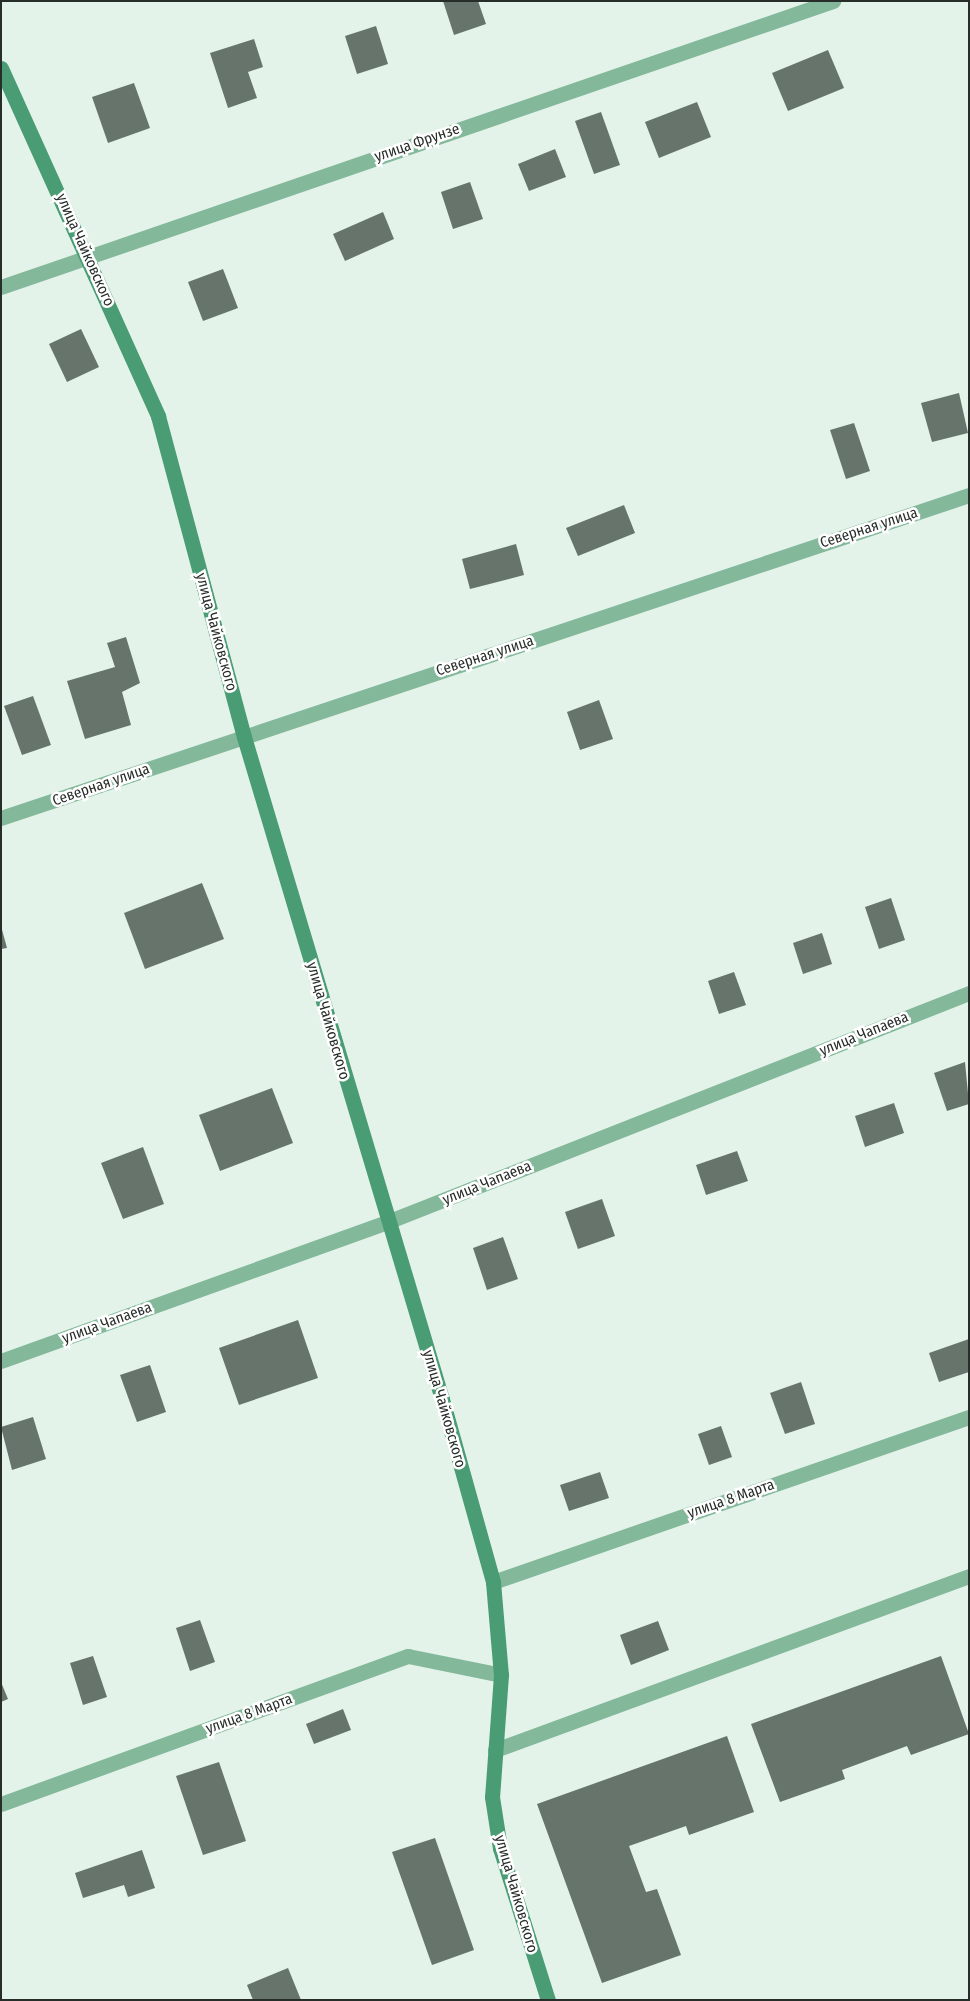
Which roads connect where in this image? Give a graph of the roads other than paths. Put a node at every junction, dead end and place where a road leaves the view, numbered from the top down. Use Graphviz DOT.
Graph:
graph roads {
  1 [pos="833,1"];
  2 [pos="1,68"];
  3 [pos="89,256"];
  4 [pos="1,287"];
  5 [pos="969,495"];
  6 [pos="244,737"];
  7 [pos="1,818"];
  8 [pos="969,993"];
  9 [pos="387,1222"];
  10 [pos="1,1361"];
  11 [pos="969,1417"];
  12 [pos="969,1576"];
  13 [pos="493,1582"];
  14 [pos="501,1675"];
  15 [pos="495,1750"];
  16 [pos="1,1804"];
  17 [pos="548,2000"];
  1 -- 3 [label="street, улица Фрунзе"];
  2 -- 3 [label="street, улица Чайковского"];
  3 -- 4 [label="street, улица Фрунзе"];
  3 -- 6 [label="street, улица Чайковского"];
  5 -- 6 [label="street, Северная улица"];
  6 -- 7 [label="street, Северная улица"];
  6 -- 9 [label="street, улица Чайковского"];
  8 -- 9 [label="street, улица Чапаева"];
  9 -- 10 [label="street, улица Чапаева"];
  9 -- 13 [label="street, улица Чайковского"];
  11 -- 13 [label="street, улица 8 Марта"];
  12 -- 15 [label="street"];
  13 -- 14 [label="street, улица Чайковского"];
  14 -- 15 [label="street, улица Чайковского"];
  14 -- 16 [label="street, улица 8 Марта"];
  15 -- 17 [label="street, улица Чайковского"];
}
